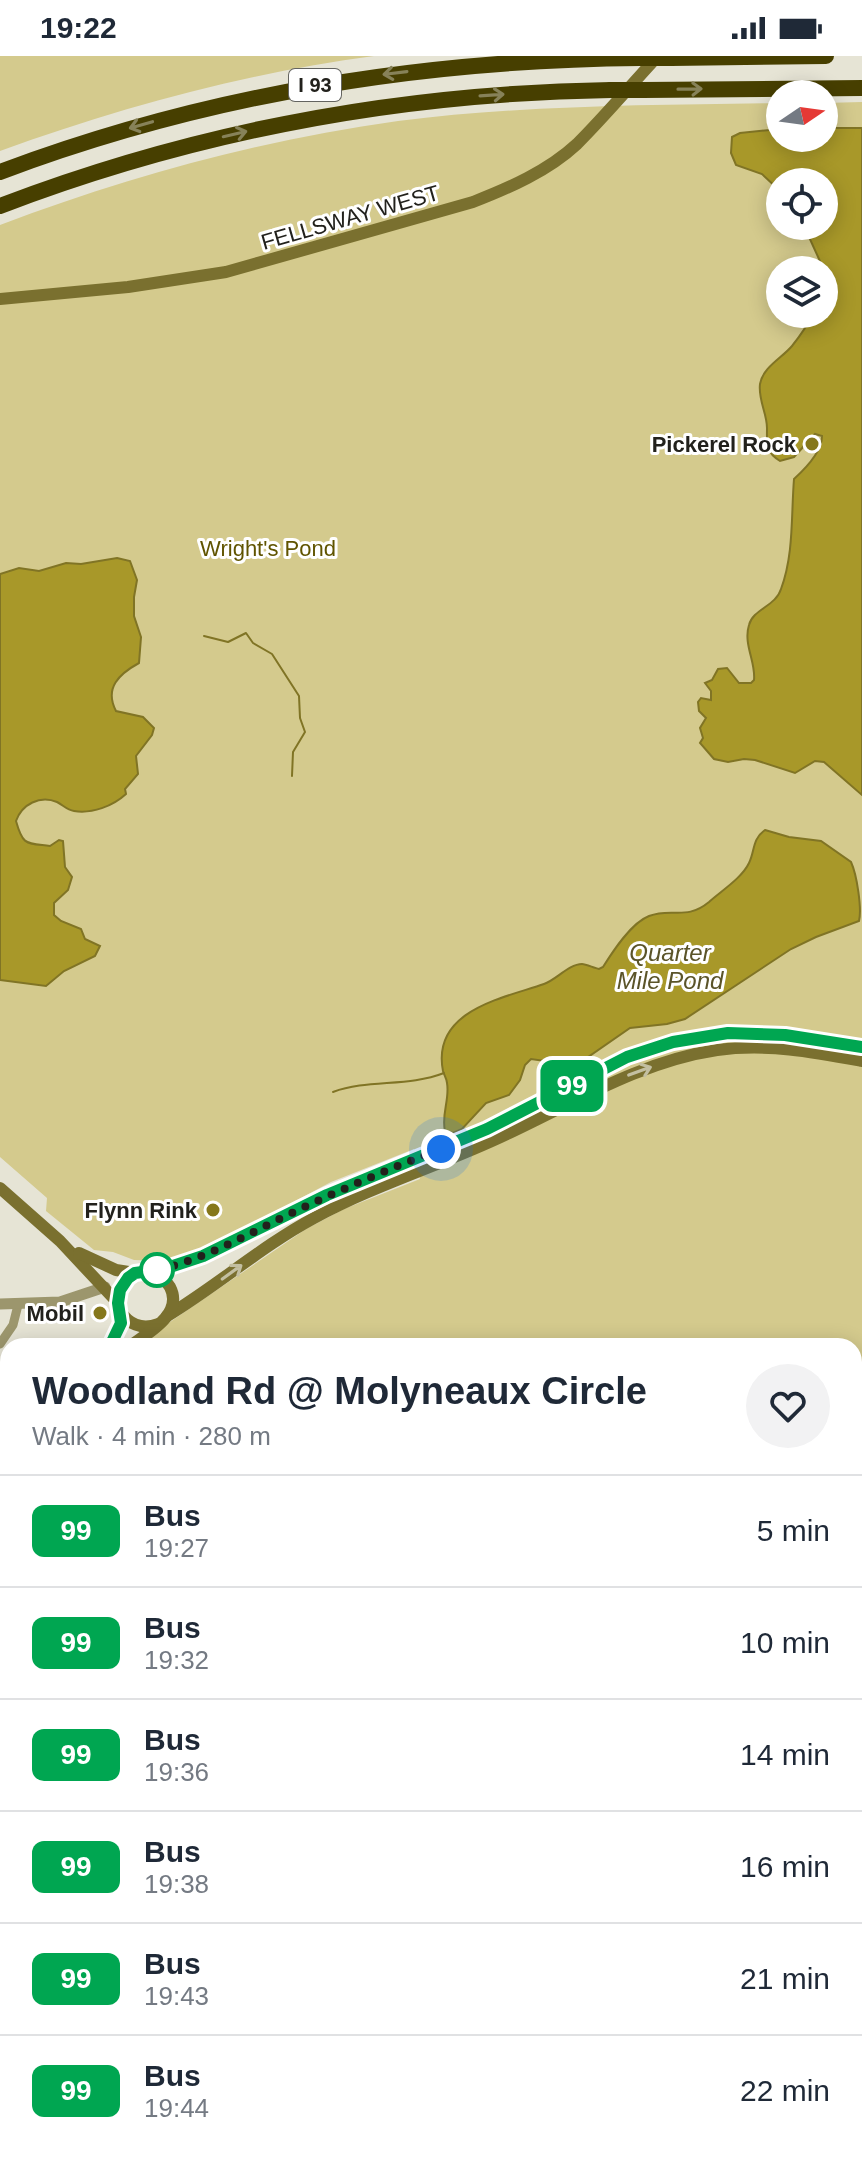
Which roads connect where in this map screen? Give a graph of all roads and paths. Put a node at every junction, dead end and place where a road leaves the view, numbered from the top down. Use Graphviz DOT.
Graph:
graph roads {
  1 [pos="826,56"];
  2 [pos="664,57"];
  3 [pos="862,88"];
  4 [pos="0,172"];
  5 [pos="0,206"];
  6 [pos="0,299"];
  7 [pos="862,1047"];
  8 [pos="862,1061"];
  9 [pos="444,1155"];
  10 [pos="0,1188"];
  11 [pos="60,1241"];
  12 [pos="141,1273"];
  13 [pos="105,1287"];
  14 [pos="0,1304"];
  15 [pos="18,1305"];
  16 [pos="119,1307"];
  17 [pos="163,1320"];
  18 [pos="4,1338"];
  19 [pos="114,1338"];
  20 [pos="140,1338"];
  1 -- 2 [label="highway, I 93"];
  2 -- 4 [label="highway, I 93, one-way, bridge"];
  2 -- 6 [label="main road, FELLSWAY WEST"];
  5 -- 3 [label="highway, I 93, one-way, bridge"];
  7 -- 9 [label="main road"];
  9 -- 8 [label="main road, one-way"];
  9 -- 12 [label="main road"];
  17 -- 9 [label="main road, one-way"];
  10 -- 11 [label="main road"];
  11 -- 12 [label="main road"];
  11 -- 13 [label="main road"];
  12 -- 16 [label="main road"];
  12 -- 17 [label="main road"];
  13 -- 15 [label="street"];
  13 -- 16 [label="main road"];
  14 -- 15 [label="street"];
  15 -- 18 [label="street"];
  16 -- 17 [label="main road"];
  16 -- 19 [label="main road"];
  17 -- 20 [label="main road"];
}
